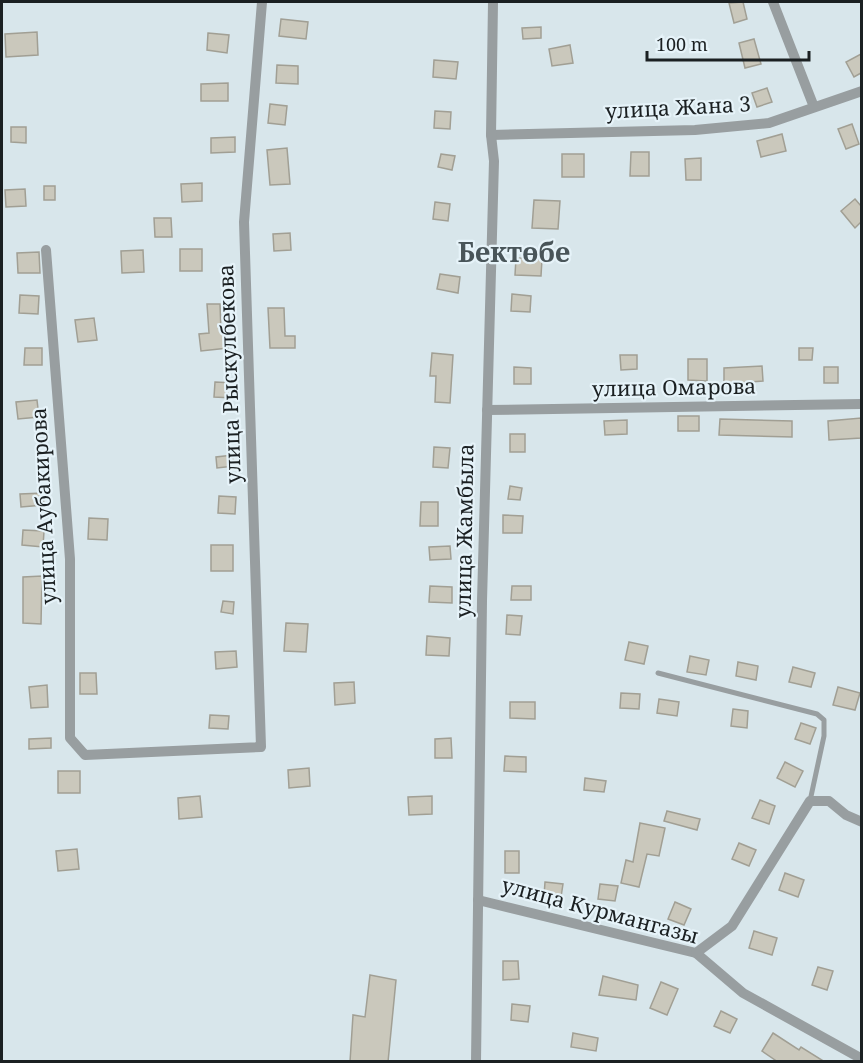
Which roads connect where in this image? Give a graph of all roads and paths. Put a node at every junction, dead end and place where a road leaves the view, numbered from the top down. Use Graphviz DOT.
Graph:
graph roads {
  1 [pos="262,2"];
  2 [pos="493,2"];
  3 [pos="773,2"];
  4 [pos="861,91"];
  5 [pos="814,107"];
  6 [pos="491,135"];
  7 [pos="46,250"];
  8 [pos="861,404"];
  9 [pos="487,410"];
  10 [pos="658,673"];
  11 [pos="85,755"];
  12 [pos="810,801"];
  13 [pos="861,822"];
  14 [pos="478,900"];
  15 [pos="696,952"];
  16 [pos="861,1059"];
  17 [pos="476,1062"];
  1 -- 11 [label="street, улица Рыскулбекова"];
  2 -- 6 [label="street, улица Жамбыла"];
  3 -- 5 [label="street"];
  4 -- 5 [label="street, улица Жана 3"];
  5 -- 6 [label="street, улица Жана 3"];
  6 -- 9 [label="street, улица Жамбыла"];
  7 -- 11 [label="street, улица Аубакирова"];
  8 -- 9 [label="street, улица Омарова"];
  9 -- 14 [label="street, улица Жамбыла"];
  10 -- 12 [label="lane"];
  12 -- 13 [label="street"];
  12 -- 15 [label="street"];
  14 -- 15 [label="street, улица Курмангазы"];
  14 -- 17 [label="street, улица Жамбыла"];
  15 -- 16 [label="street, улица Курмангазы"];
}
